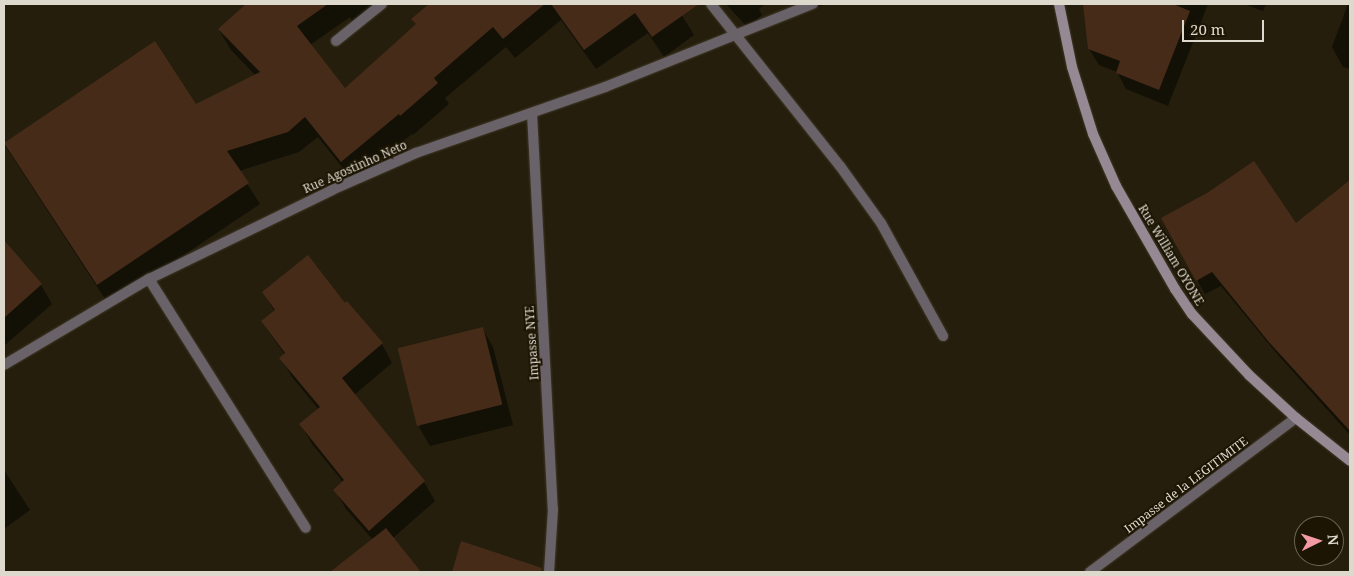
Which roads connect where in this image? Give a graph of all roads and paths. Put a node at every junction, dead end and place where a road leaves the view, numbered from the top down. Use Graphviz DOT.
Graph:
graph roads {
  1 [pos="382,4"];
  2 [pos="711,4"];
  3 [pos="813,4"];
  4 [pos="1059,4"];
  5 [pos="737,35"];
  6 [pos="336,41"];
  7 [pos="532,113"];
  8 [pos="149,279"];
  9 [pos="942,336"];
  10 [pos="4,365"];
  11 [pos="1296,418"];
  12 [pos="1350,461"];
  13 [pos="306,528"];
  14 [pos="549,572"];
  15 [pos="1090,572"];
  1 -- 6 [label="street"];
  2 -- 5 [label="street"];
  3 -- 5 [label="street, Rue Agostinho Neto"];
  4 -- 11 [label="street, Rue William OYONE"];
  5 -- 7 [label="street, Rue Agostinho Neto"];
  5 -- 9 [label="street"];
  7 -- 8 [label="street, Rue Agostinho Neto"];
  7 -- 14 [label="street, Impasse NYE"];
  8 -- 10 [label="street, Rue Agostinho Neto"];
  8 -- 13 [label="street"];
  11 -- 12 [label="street, Rue William OYONE"];
  11 -- 15 [label="street, Impasse de la LEGITIMITE"];
}
